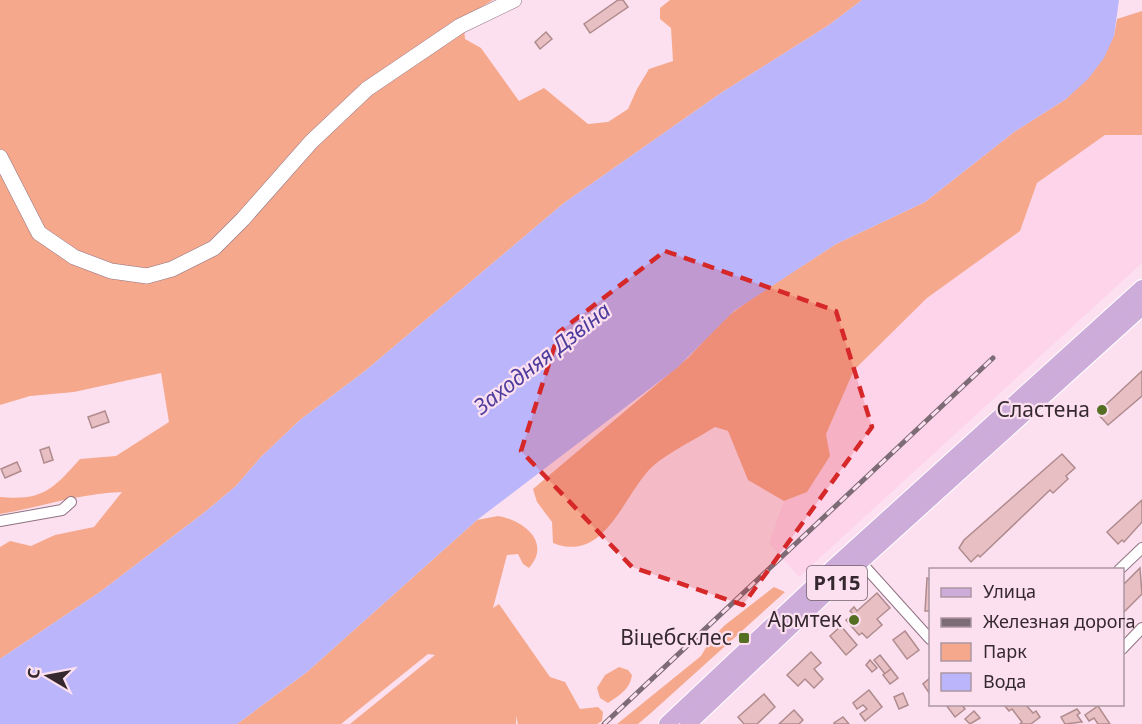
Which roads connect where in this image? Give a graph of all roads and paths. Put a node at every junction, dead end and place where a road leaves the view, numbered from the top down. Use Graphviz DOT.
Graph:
graph roads {
  1 [pos="514,0"];
  2 [pos="0,157"];
  3 [pos="1142,288"];
  4 [pos="1142,307"];
  5 [pos="1040,389"];
  6 [pos="71,502"];
  7 [pos="0,521"];
  8 [pos="1142,548"];
  9 [pos="856,557"];
  10 [pos="1121,568"];
  11 [pos="1142,628"];
  12 [pos="929,638"];
  13 [pos="1124,647"];
  14 [pos="667,724"];
  15 [pos="688,724"];
  1 -- 2 [label="street"];
  3 -- 5 [label="main road, Р115"];
  4 -- 5 [label="main road, Р115"];
  5 -- 9 [label="main road, Р115"];
  6 -- 7 [label="street"];
  8 -- 10 [label="street"];
  9 -- 12 [label="street"];
  9 -- 14 [label="main road, Р115"];
  9 -- 15 [label="main road, Р115"];
  11 -- 13 [label="street"];
}
